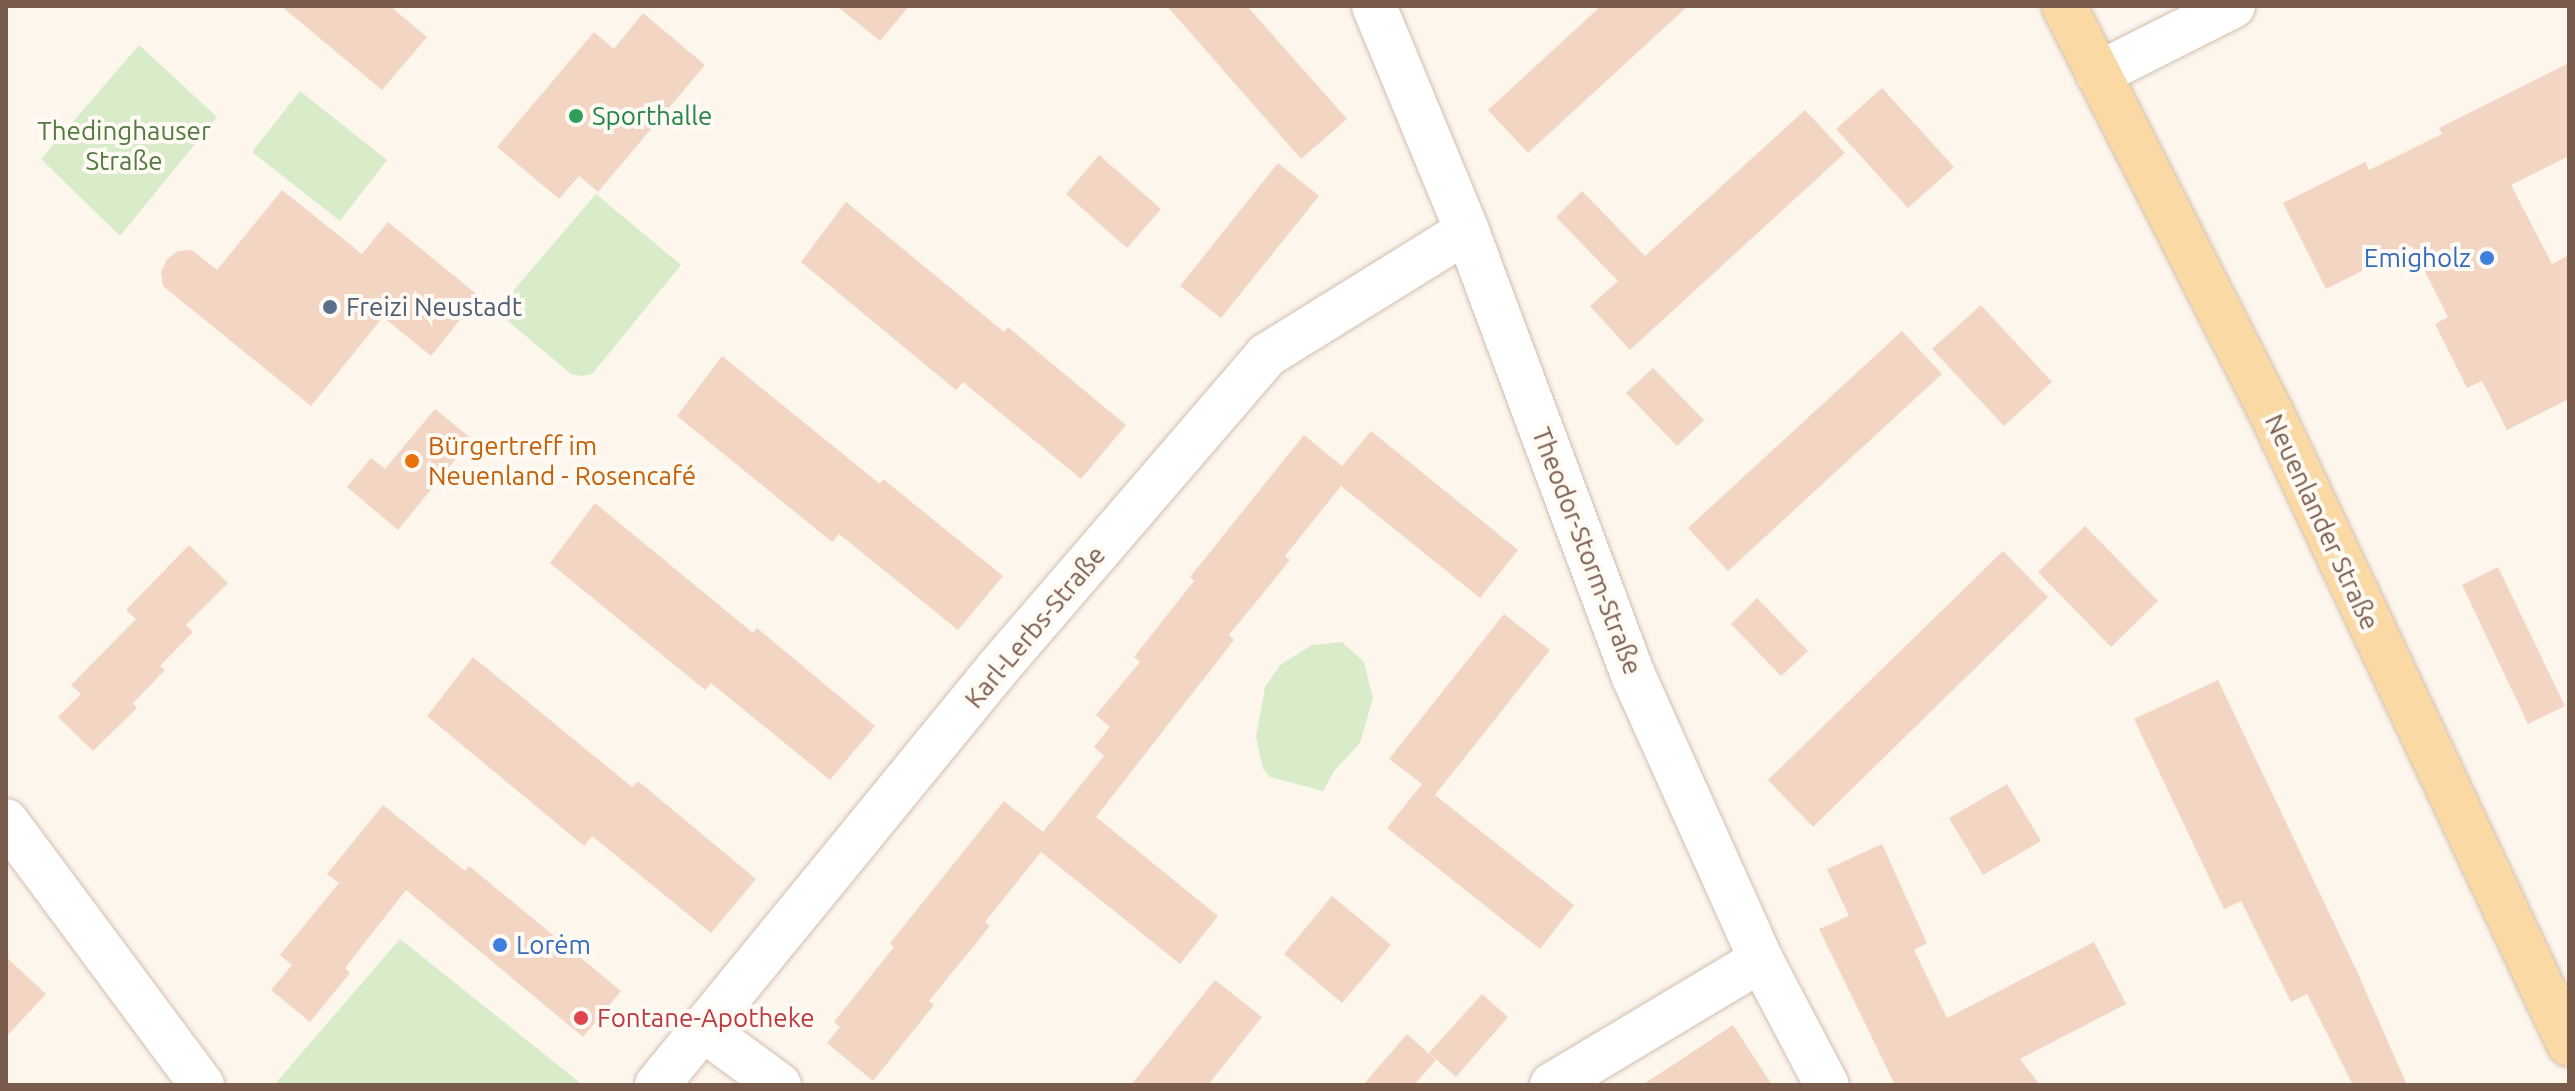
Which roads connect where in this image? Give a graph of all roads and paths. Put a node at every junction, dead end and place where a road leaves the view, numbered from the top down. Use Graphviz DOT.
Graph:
graph roads {
  1 [pos="1374,6"];
  2 [pos="2064,6"];
  3 [pos="2233,6"];
  4 [pos="2098,74"];
  5 [pos="1467,231"];
  6 [pos="6,821"];
  7 [pos="1761,960"];
  8 [pos="704,1030"];
  9 [pos="2569,1044"];
  10 [pos="202,1085"];
  11 [pos="657,1085"];
  12 [pos="779,1085"];
  13 [pos="1552,1085"];
  14 [pos="1827,1085"];
  1 -- 5 [label="street, Theodor-Storm-Straße"];
  2 -- 4 [label="main road, Neuenlander Straße"];
  3 -- 4 [label="street"];
  4 -- 9 [label="main road, Neuenlander Straße"];
  5 -- 7 [label="street, Theodor-Storm-Straße"];
  5 -- 8 [label="street, Karl-Lerbs-Straße"];
  6 -- 10 [label="street"];
  7 -- 13 [label="street"];
  7 -- 14 [label="street, Theodor-Storm-Straße"];
  8 -- 11 [label="street, Karl-Lerbs-Straße"];
  8 -- 12 [label="street"];
}
